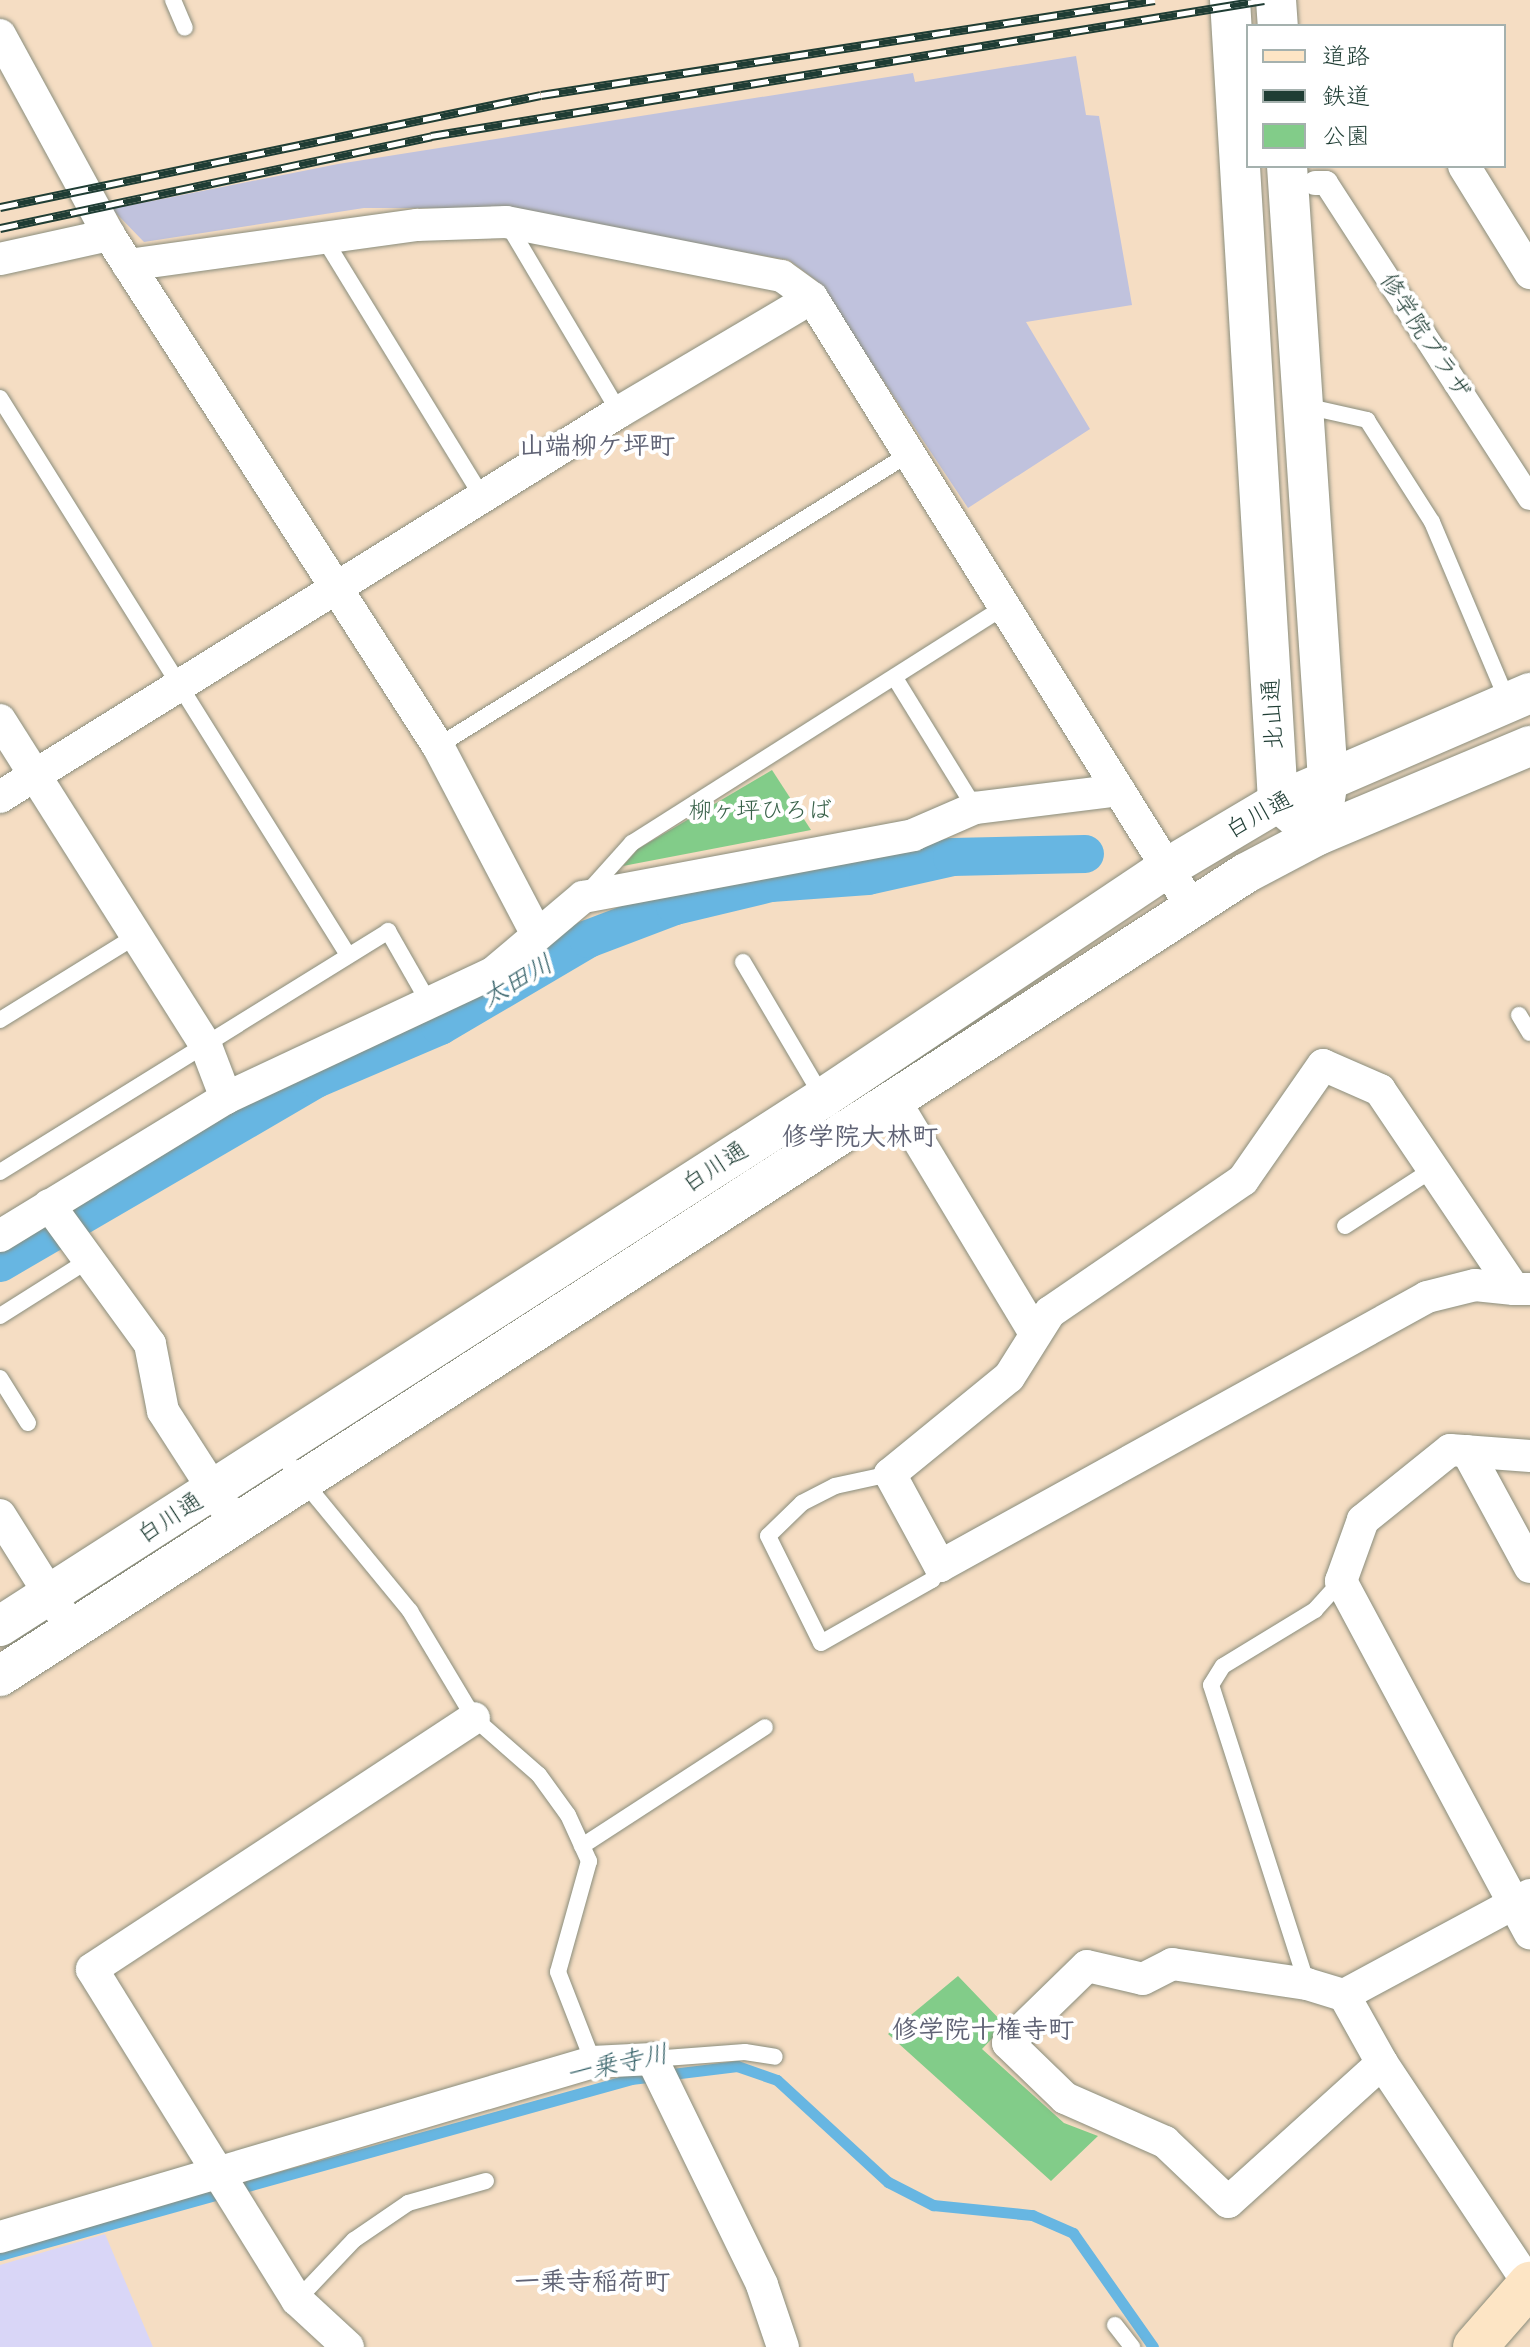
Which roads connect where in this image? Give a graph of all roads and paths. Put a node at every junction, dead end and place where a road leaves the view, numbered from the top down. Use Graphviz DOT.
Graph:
graph roads {
  1 [pos="173,0"];
  2 [pos="1230,0"];
  3 [pos="1276,0"];
  4 [pos="1278,24"];
  5 [pos="185,28"];
  6 [pos="0,35"];
  7 [pos="1244,151"];
  8 [pos="1465,168"];
  9 [pos="1301,175"];
  10 [pos="506,222"];
  11 [pos="109,235"];
  12 [pos="323,237"];
  13 [pos="0,259"];
  14 [pos="128,265"];
  15 [pos="1530,273"];
  16 [pos="812,298"];
  17 [pos="0,398"];
  18 [pos="1303,406"];
  19 [pos="619,412"];
  20 [pos="909,454"];
  21 [pos="483,498"];
  22 [pos="1530,498"];
  23 [pos="337,588"];
  24 [pos="1004,607"];
  25 [pos="895,678"];
  26 [pos="178,686"];
  27 [pos="1519,697"];
  28 [pos="0,720"];
  29 [pos="438,746"];
  30 [pos="1530,746"];
  31 [pos="35,775"];
  32 [pos="1328,780"];
  33 [pos="1119,790"];
  34 [pos="0,797"];
  35 [pos="1278,802"];
  36 [pos="975,808"];
  37 [pos="1318,835"];
  38 [pos="1167,868"];
  39 [pos="583,897"];
  40 [pos="1191,906"];
  41 [pos="536,933"];
  42 [pos="136,936"];
  43 [pos="348,955"];
  44 [pos="743,962"];
  45 [pos="429,1003"];
  46 [pos="1519,1015"];
  47 [pos="0,1020"];
  48 [pos="1530,1033"];
  49 [pos="206,1046"];
  50 [pos="226,1098"];
  51 [pos="823,1098"];
  52 [pos="893,1098"];
  53 [pos="1433,1169"];
  54 [pos="0,1172"];
  55 [pos="49,1205"];
  56 [pos="1345,1226"];
  57 [pos="0,1236"];
  58 [pos="87,1261"];
  59 [pos="1522,1289"];
  60 [pos="0,1316"];
  61 [pos="1034,1332"];
  62 [pos="0,1378"];
  63 [pos="28,1423"];
  64 [pos="277,1449"];
  65 [pos="1467,1451"];
  66 [pos="1530,1456"];
  67 [pos="890,1474"];
  68 [pos="303,1480"];
  69 [pos="214,1490"];
  70 [pos="0,1515"];
  71 [pos="235,1524"];
  72 [pos="940,1566"];
  73 [pos="1530,1567"];
  74 [pos="1341,1581"];
  75 [pos="50,1595"];
  76 [pos="0,1626"];
  77 [pos="71,1630"];
  78 [pos="0,1676"];
  79 [pos="474,1718"];
  80 [pos="765,1727"];
  81 [pos="582,1846"];
  82 [pos="1522,1899"];
  83 [pos="1530,1934"];
  84 [pos="1307,1984"];
  85 [pos="1344,1995"];
  86 [pos="775,2057"];
  87 [pos="652,2059"];
  88 [pos="593,2062"];
  89 [pos="1382,2063"];
  90 [pos="214,2171"];
  91 [pos="486,2181"];
  92 [pos="0,2237"];
  93 [pos="1529,2284"];
  94 [pos="297,2300"];
  95 [pos="1115,2325"];
  96 [pos="348,2347"];
  97 [pos="783,2347"];
  98 [pos="1132,2347"];
  99 [pos="1475,2347"];
  1 -- 5 [label="lane"];
  2 -- 7 [label="street, 北山通"];
  3 -- 4 [label="street"];
  6 -- 11 [label="street"];
  7 -- 35 [label="street, 北山通"];
  8 -- 15 [label="street"];
  9 -- 18 [label="street, 北山通"];
  9 -- 22 [label="street, 修学院プラザ"];
  10 -- 12 [label="street"];
  10 -- 16 [label="street"];
  10 -- 19 [label="lane"];
  11 -- 13 [label="street"];
  11 -- 14 [label="street"];
  12 -- 14 [label="street"];
  12 -- 21 [label="lane"];
  14 -- 23 [label="street"];
  16 -- 19 [label="street"];
  16 -- 20 [label="street"];
  17 -- 26 [label="lane"];
  18 -- 27 [label="lane"];
  18 -- 32 [label="street, 北山通"];
  19 -- 21 [label="street"];
  20 -- 24 [label="street"];
  20 -- 29 [label="lane"];
  21 -- 23 [label="street"];
  23 -- 26 [label="street"];
  23 -- 29 [label="street"];
  24 -- 25 [label="lane"];
  24 -- 33 [label="street"];
  25 -- 36 [label="lane"];
  25 -- 39 [label="lane"];
  26 -- 31 [label="street"];
  26 -- 43 [label="lane"];
  27 -- 32 [label="street, 白川通"];
  28 -- 31 [label="street"];
  29 -- 41 [label="street"];
  30 -- 37 [label="street, 白川通"];
  31 -- 34 [label="street"];
  31 -- 42 [label="street"];
  32 -- 35 [label="street, 白川通"];
  32 -- 37 [label="street, 北山通"];
  33 -- 36 [label="street"];
  33 -- 38 [label="street"];
  35 -- 37 [label="street"];
  35 -- 38 [label="street, 白川通"];
  36 -- 39 [label="street"];
  37 -- 40 [label="street, 白川通"];
  38 -- 40 [label="street"];
  38 -- 51 [label="street, 白川通"];
  39 -- 41 [label="street"];
  40 -- 52 [label="street, 白川通"];
  41 -- 45 [label="street"];
  42 -- 47 [label="lane"];
  42 -- 49 [label="street"];
  43 -- 45 [label="lane"];
  43 -- 49 [label="lane"];
  44 -- 51 [label="lane"];
  45 -- 50 [label="street"];
  46 -- 48 [label="lane"];
  49 -- 50 [label="street"];
  49 -- 54 [label="lane"];
  50 -- 55 [label="street"];
  51 -- 64 [label="street, 白川通"];
  52 -- 61 [label="street"];
  52 -- 68 [label="street, 白川通"];
  53 -- 56 [label="lane"];
  53 -- 59 [label="street"];
  53 -- 61 [label="street"];
  55 -- 57 [label="street"];
  55 -- 58 [label="street"];
  58 -- 60 [label="lane"];
  58 -- 69 [label="street"];
  59 -- 72 [label="street"];
  61 -- 67 [label="street"];
  62 -- 63 [label="lane"];
  64 -- 68 [label="lane"];
  64 -- 69 [label="street, 白川通"];
  65 -- 66 [label="street"];
  65 -- 73 [label="street"];
  65 -- 74 [label="street"];
  67 -- 72 [label="street"];
  67 -- 72 [label="lane"];
  68 -- 71 [label="street, 白川通"];
  68 -- 79 [label="lane"];
  69 -- 71 [label="street"];
  69 -- 75 [label="street, 白川通"];
  70 -- 75 [label="street"];
  71 -- 77 [label="street, 白川通"];
  74 -- 82 [label="street"];
  74 -- 84 [label="lane"];
  75 -- 76 [label="street, 白川通"];
  75 -- 77 [label="street"];
  77 -- 78 [label="street, 白川通"];
  79 -- 81 [label="lane"];
  79 -- 90 [label="street"];
  80 -- 81 [label="lane"];
  81 -- 88 [label="lane"];
  82 -- 83 [label="street"];
  82 -- 85 [label="street"];
  84 -- 85 [label="street"];
  84 -- 89 [label="street"];
  85 -- 89 [label="street"];
  86 -- 87 [label="lane"];
  87 -- 88 [label="street"];
  87 -- 97 [label="street"];
  88 -- 90 [label="street"];
  89 -- 93 [label="street"];
  90 -- 92 [label="street"];
  90 -- 94 [label="street"];
  91 -- 94 [label="lane"];
  93 -- 99 [label="main road"];
  94 -- 96 [label="street"];
  95 -- 98 [label="lane"];
}
